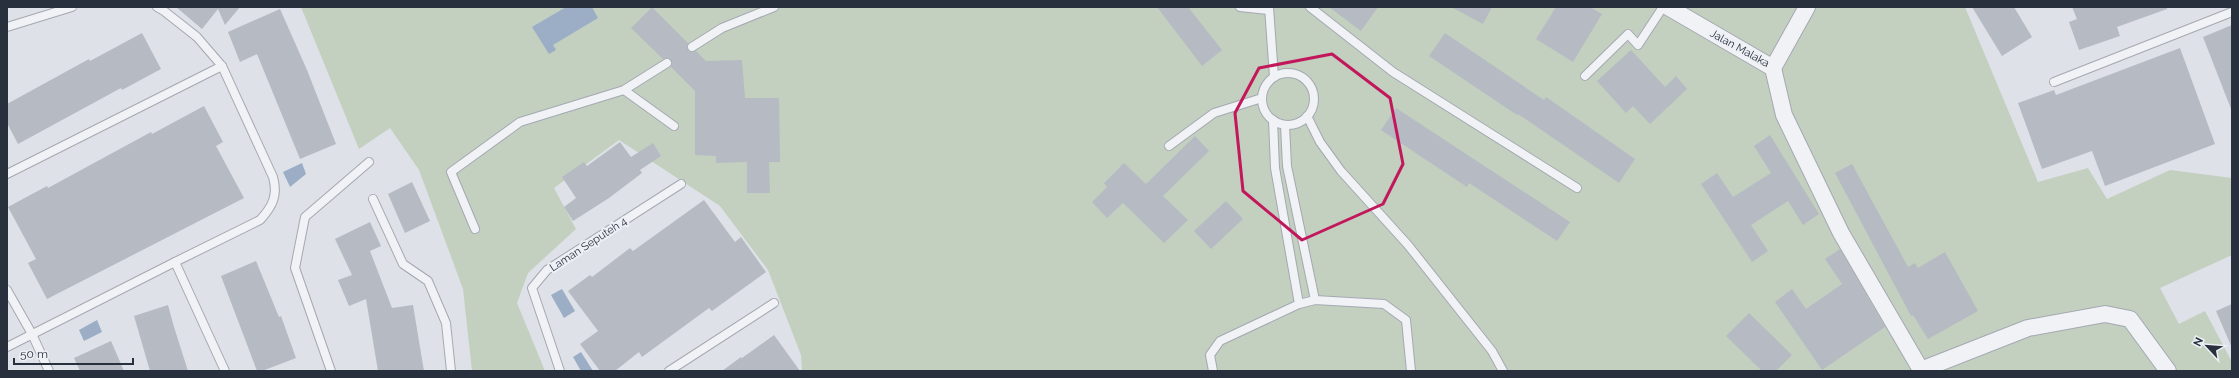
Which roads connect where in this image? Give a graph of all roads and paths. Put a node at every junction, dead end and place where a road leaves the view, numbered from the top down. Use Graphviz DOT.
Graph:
graph roads {
  1 [pos="72,7"];
  2 [pos="156,7"];
  3 [pos="774,7"];
  4 [pos="1240,7"];
  5 [pos="1310,7"];
  6 [pos="1664,7"];
  7 [pos="1668,7"];
  8 [pos="1807,7"];
  9 [pos="1268,8"];
  10 [pos="2227,11"];
  11 [pos="7,27"];
  12 [pos="692,47"];
  13 [pos="667,63"];
  14 [pos="222,66"];
  15 [pos="1772,68"];
  16 [pos="1585,76"];
  17 [pos="1274,77"];
  18 [pos="2054,82"];
  19 [pos="624,90"];
  20 [pos="1262,98"];
  21 [pos="1308,116"];
  22 [pos="1273,120"];
  23 [pos="1285,125"];
  24 [pos="674,126"];
  25 [pos="1169,146"];
  26 [pos="370,162"];
  27 [pos="7,174"];
  28 [pos="681,184"];
  29 [pos="1577,188"];
  30 [pos="373,199"];
  31 [pos="475,229"];
  32 [pos="175,262"];
  33 [pos="7,290"];
  34 [pos="1315,300"];
  35 [pos="774,303"];
  36 [pos="1299,304"];
  37 [pos="32,334"];
  38 [pos="7,347"];
  39 [pos="1920,370"];
  40 [pos="49,371"];
  41 [pos="225,371"];
  42 [pos="331,371"];
  43 [pos="451,371"];
  44 [pos="560,371"];
  45 [pos="669,371"];
  46 [pos="1213,371"];
  47 [pos="1411,371"];
  48 [pos="1503,371"];
  49 [pos="2168,371"];
  1 -- 11 [label="lane"];
  2 -- 14 [label="lane"];
  3 -- 12 [label="lane"];
  4 -- 9 [label="lane"];
  5 -- 29 [label="lane"];
  6 -- 16 [label="lane"];
  7 -- 15 [label="street, Jalan Malaka"];
  8 -- 15 [label="street, Jalan Malaka"];
  9 -- 17 [label="lane"];
  10 -- 18 [label="lane"];
  13 -- 19 [label="lane"];
  14 -- 27 [label="lane"];
  14 -- 32 [label="lane"];
  15 -- 39 [label="street"];
  17 -- 20 [label="lane"];
  17 -- 21 [label="lane"];
  19 -- 24 [label="lane"];
  19 -- 31 [label="lane"];
  20 -- 22 [label="lane"];
  20 -- 25 [label="lane"];
  21 -- 23 [label="lane"];
  21 -- 48 [label="lane"];
  22 -- 23 [label="lane"];
  22 -- 36 [label="lane"];
  23 -- 34 [label="lane"];
  26 -- 42 [label="lane"];
  28 -- 44 [label="lane, Laman Seputeh 4"];
  30 -- 43 [label="lane"];
  32 -- 37 [label="lane"];
  32 -- 41 [label="lane"];
  33 -- 37 [label="lane"];
  34 -- 36 [label="lane"];
  34 -- 47 [label="lane"];
  35 -- 45 [label="lane"];
  36 -- 46 [label="lane"];
  37 -- 38 [label="lane"];
  37 -- 40 [label="lane"];
  39 -- 49 [label="street"];
}
